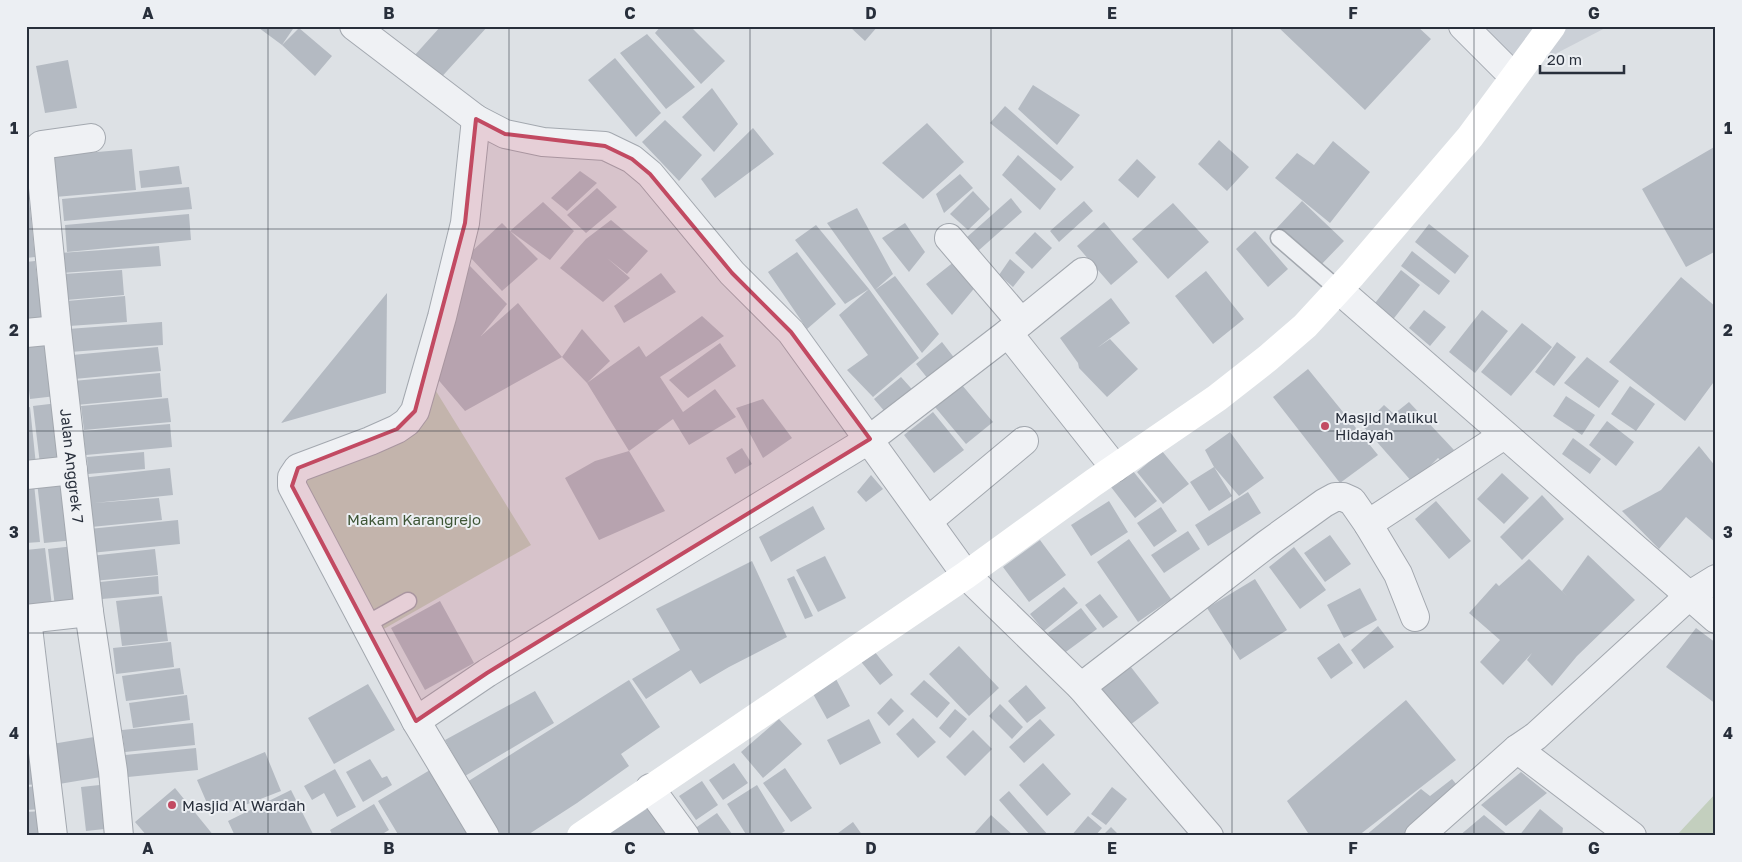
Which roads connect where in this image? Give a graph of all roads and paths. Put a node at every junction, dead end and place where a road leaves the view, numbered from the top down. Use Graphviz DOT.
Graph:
graph roads {
  1 [pos="354,26"];
  2 [pos="1463,26"];
  3 [pos="1552,26"];
  4 [pos="1514,76"];
  5 [pos="476,119"];
  6 [pos="91,138"];
  7 [pos="34,187"];
  8 [pos="949,238"];
  9 [pos="1279,238"];
  10 [pos="1083,272"];
  11 [pos="1339,290"];
  12 [pos="1014,328"];
  13 [pos="57,330"];
  14 [pos="26,333"];
  15 [pos="1504,435"];
  16 [pos="870,439"];
  17 [pos="1024,441"];
  18 [pos="1115,468"];
  19 [pos="73,470"];
  20 [pos="26,475"];
  21 [pos="928,521"];
  22 [pos="1368,524"];
  23 [pos="966,575"];
  24 [pos="1716,579"];
  25 [pos="1690,595"];
  26 [pos="408,601"];
  27 [pos="89,612"];
  28 [pos="1415,617"];
  29 [pos="1716,618"];
  30 [pos="27,619"];
  31 [pos="365,625"];
  32 [pos="1081,687"];
  33 [pos="416,721"];
  34 [pos="1517,749"];
  35 [pos="650,788"];
  36 [pos="1619,832"];
  37 [pos="53,836"];
  38 [pos="119,836"];
  39 [pos="485,836"];
  40 [pos="580,836"];
  41 [pos="685,836"];
  42 [pos="1210,836"];
  43 [pos="1419,836"];
  1 -- 5 [label="street"];
  2 -- 4 [label="street"];
  3 -- 4 [label="street"];
  4 -- 11 [label="street"];
  5 -- 16 [label="street"];
  5 -- 31 [label="street"];
  6 -- 7 [label="street, Jalan Anggrek 7"];
  7 -- 13 [label="street, Jalan Anggrek 7"];
  8 -- 12 [label="street"];
  9 -- 11 [label="lane"];
  10 -- 12 [label="street"];
  11 -- 15 [label="street"];
  11 -- 18 [label="street"];
  12 -- 16 [label="street"];
  12 -- 18 [label="street"];
  13 -- 14 [label="street"];
  13 -- 19 [label="street, Jalan Anggrek 7"];
  15 -- 22 [label="street"];
  15 -- 25 [label="street"];
  16 -- 21 [label="street"];
  16 -- 33 [label="street"];
  17 -- 21 [label="street"];
  18 -- 23 [label="street"];
  19 -- 20 [label="street"];
  19 -- 27 [label="street, Jalan Anggrek 7"];
  21 -- 23 [label="street"];
  22 -- 28 [label="street"];
  22 -- 32 [label="street"];
  23 -- 32 [label="street"];
  23 -- 35 [label="street"];
  24 -- 25 [label="street"];
  25 -- 29 [label="street"];
  25 -- 34 [label="street"];
  26 -- 31 [label="lane"];
  27 -- 30 [label="street"];
  27 -- 38 [label="street, Jalan Anggrek 7"];
  30 -- 37 [label="street"];
  31 -- 33 [label="street"];
  32 -- 42 [label="street"];
  33 -- 39 [label="street"];
  34 -- 36 [label="street"];
  34 -- 43 [label="street"];
  35 -- 40 [label="street"];
  35 -- 41 [label="street"];
}
